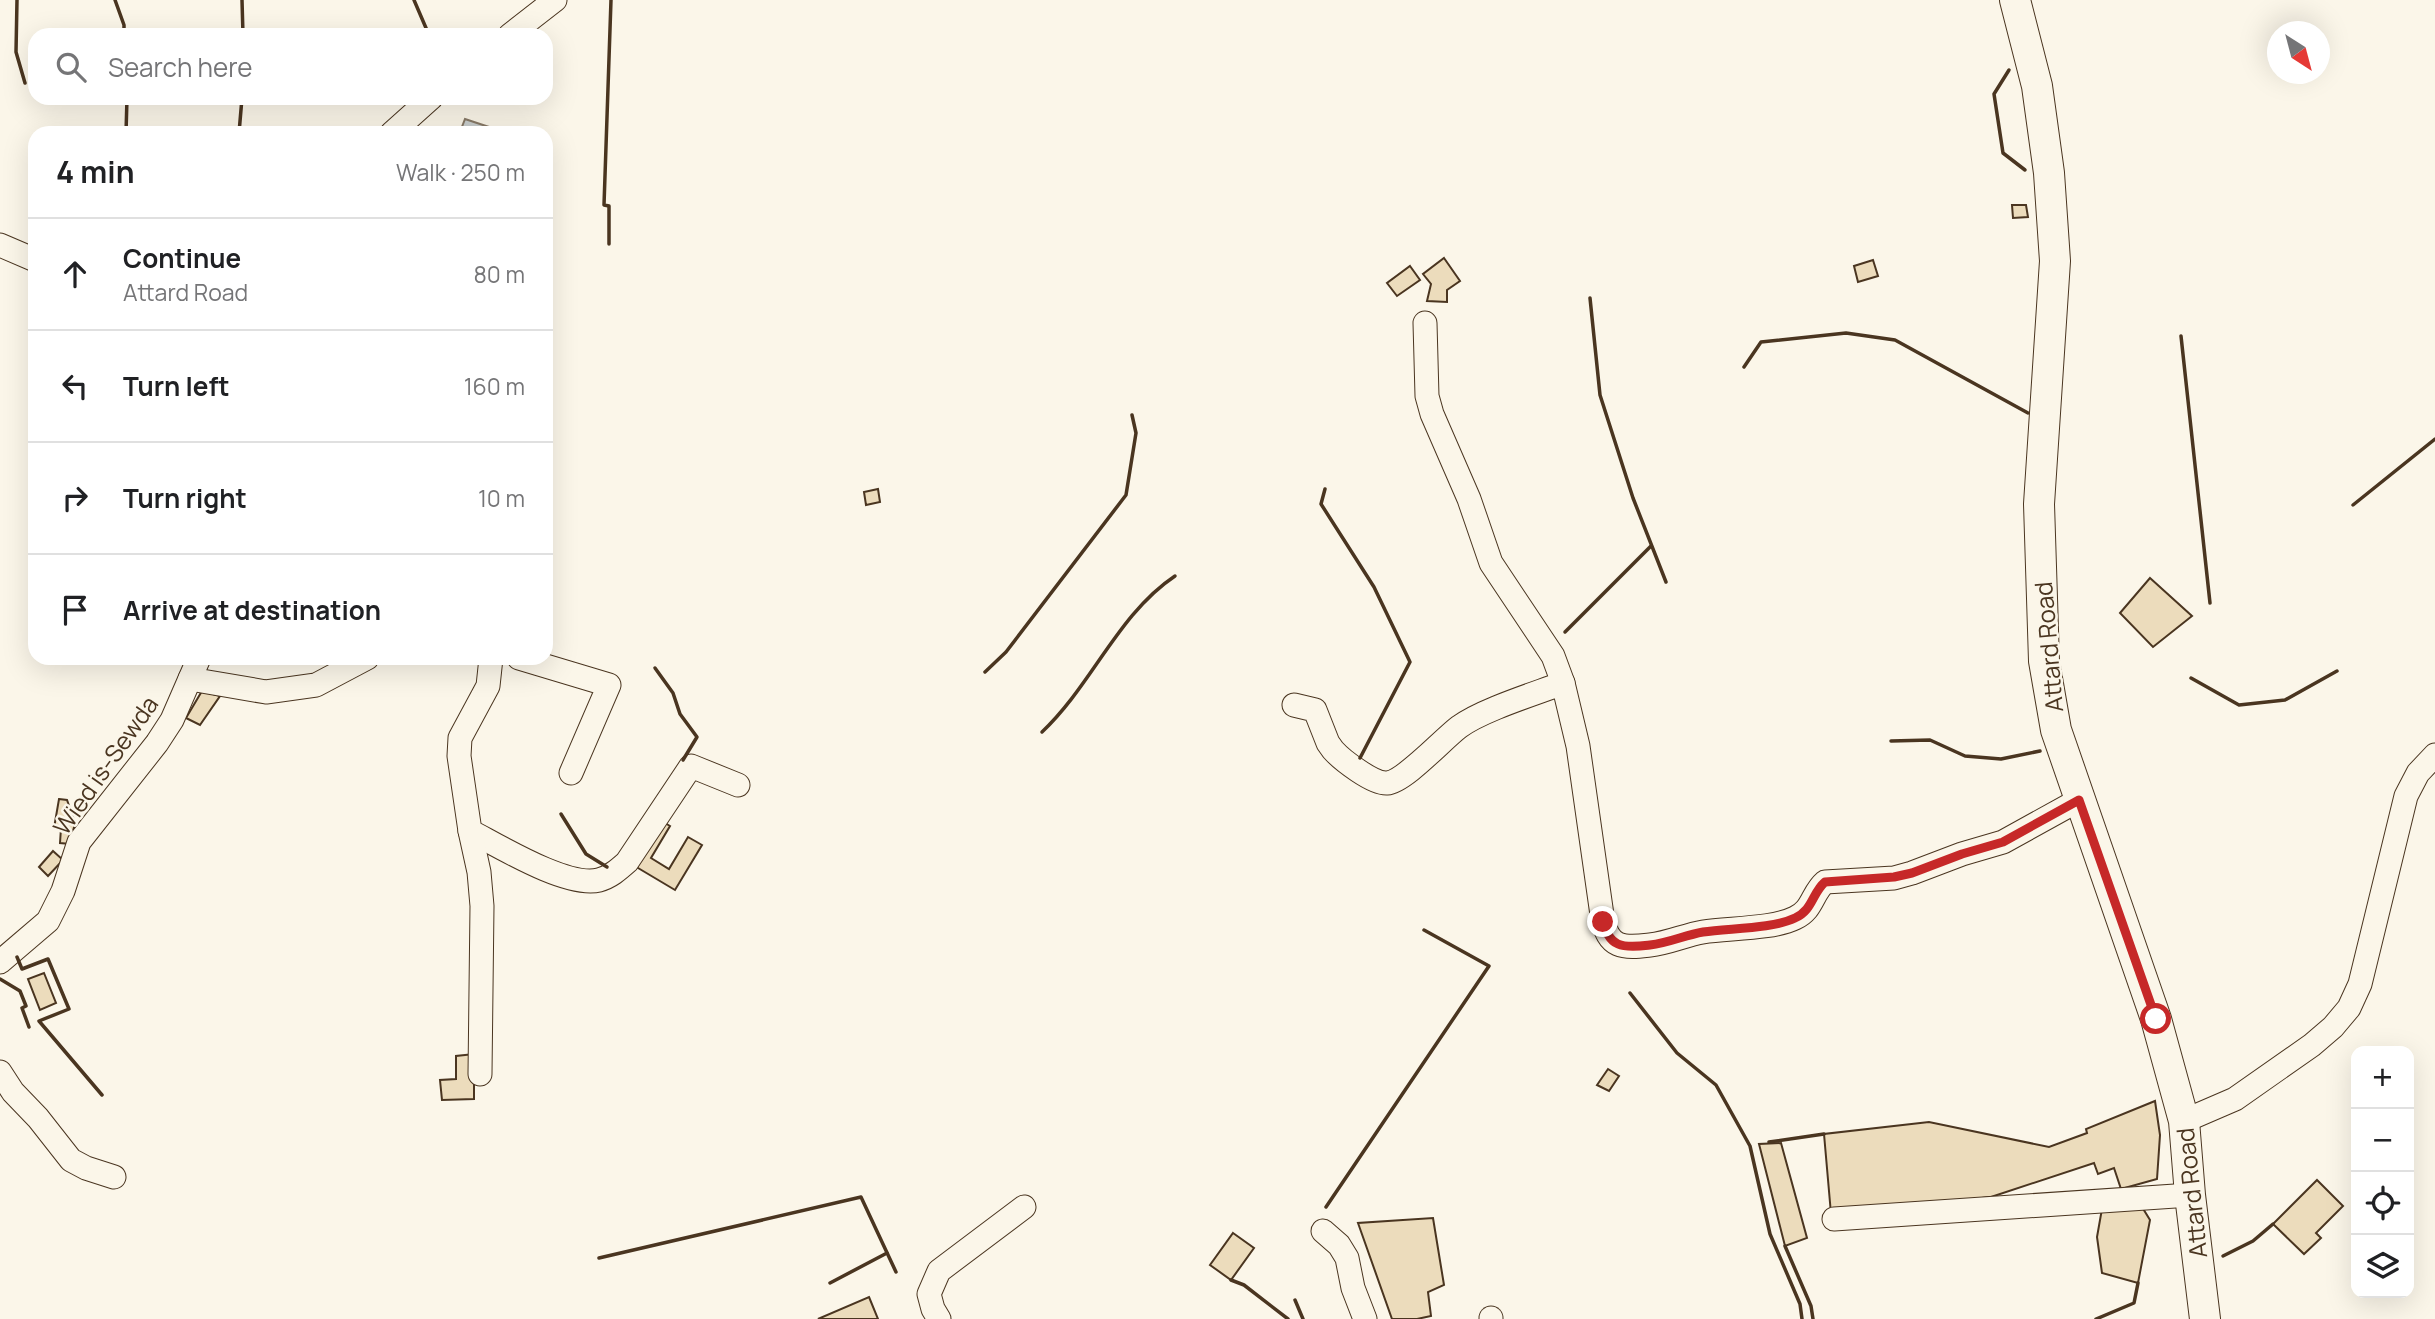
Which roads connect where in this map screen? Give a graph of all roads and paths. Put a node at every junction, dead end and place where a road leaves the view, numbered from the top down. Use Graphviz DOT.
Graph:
graph roads {
  1 [pos="2015,0"];
  2 [pos="551,1"];
  3 [pos="518,28"];
  4 [pos="423,105"];
  5 [pos="400,126"];
  6 [pos="0,245"];
  7 [pos="28,257"];
  8 [pos="1425,323"];
  9 [pos="355,665"];
  10 [pos="490,665"];
  11 [pos="542,665"];
  12 [pos="195,668"];
  13 [pos="1563,683"];
  14 [pos="1294,705"];
  15 [pos="2435,755"];
  16 [pos="572,773"];
  17 [pos="738,785"];
  18 [pos="2079,800"];
  19 [pos="470,831"];
  20 [pos="0,962"];
  21 [pos="0,1072"];
  22 [pos="480,1074"];
  23 [pos="2184,1121"];
  24 [pos="114,1177"];
  25 [pos="2190,1195"];
  26 [pos="1024,1207"];
  27 [pos="1835,1219"];
  28 [pos="1323,1231"];
  29 [pos="939,1319"];
  30 [pos="1364,1319"];
  31 [pos="2205,1319"];
  1 -- 18 [label="main road, Attard Road"];
  2 -- 3 [label="street"];
  4 -- 5 [label="street"];
  6 -- 7 [label="street"];
  8 -- 13 [label="street"];
  9 -- 12 [label="street"];
  10 -- 19 [label="street"];
  11 -- 16 [label="street"];
  12 -- 20 [label="street, Wied is-Sewda"];
  13 -- 14 [label="street"];
  13 -- 18 [label="street"];
  15 -- 23 [label="street"];
  17 -- 19 [label="street"];
  18 -- 23 [label="main road, Attard Road"];
  19 -- 22 [label="street"];
  21 -- 24 [label="street"];
  23 -- 25 [label="main road, Attard Road"];
  25 -- 27 [label="street"];
  25 -- 31 [label="main road, Attard Road"];
  26 -- 29 [label="street"];
  28 -- 30 [label="street"];
}
